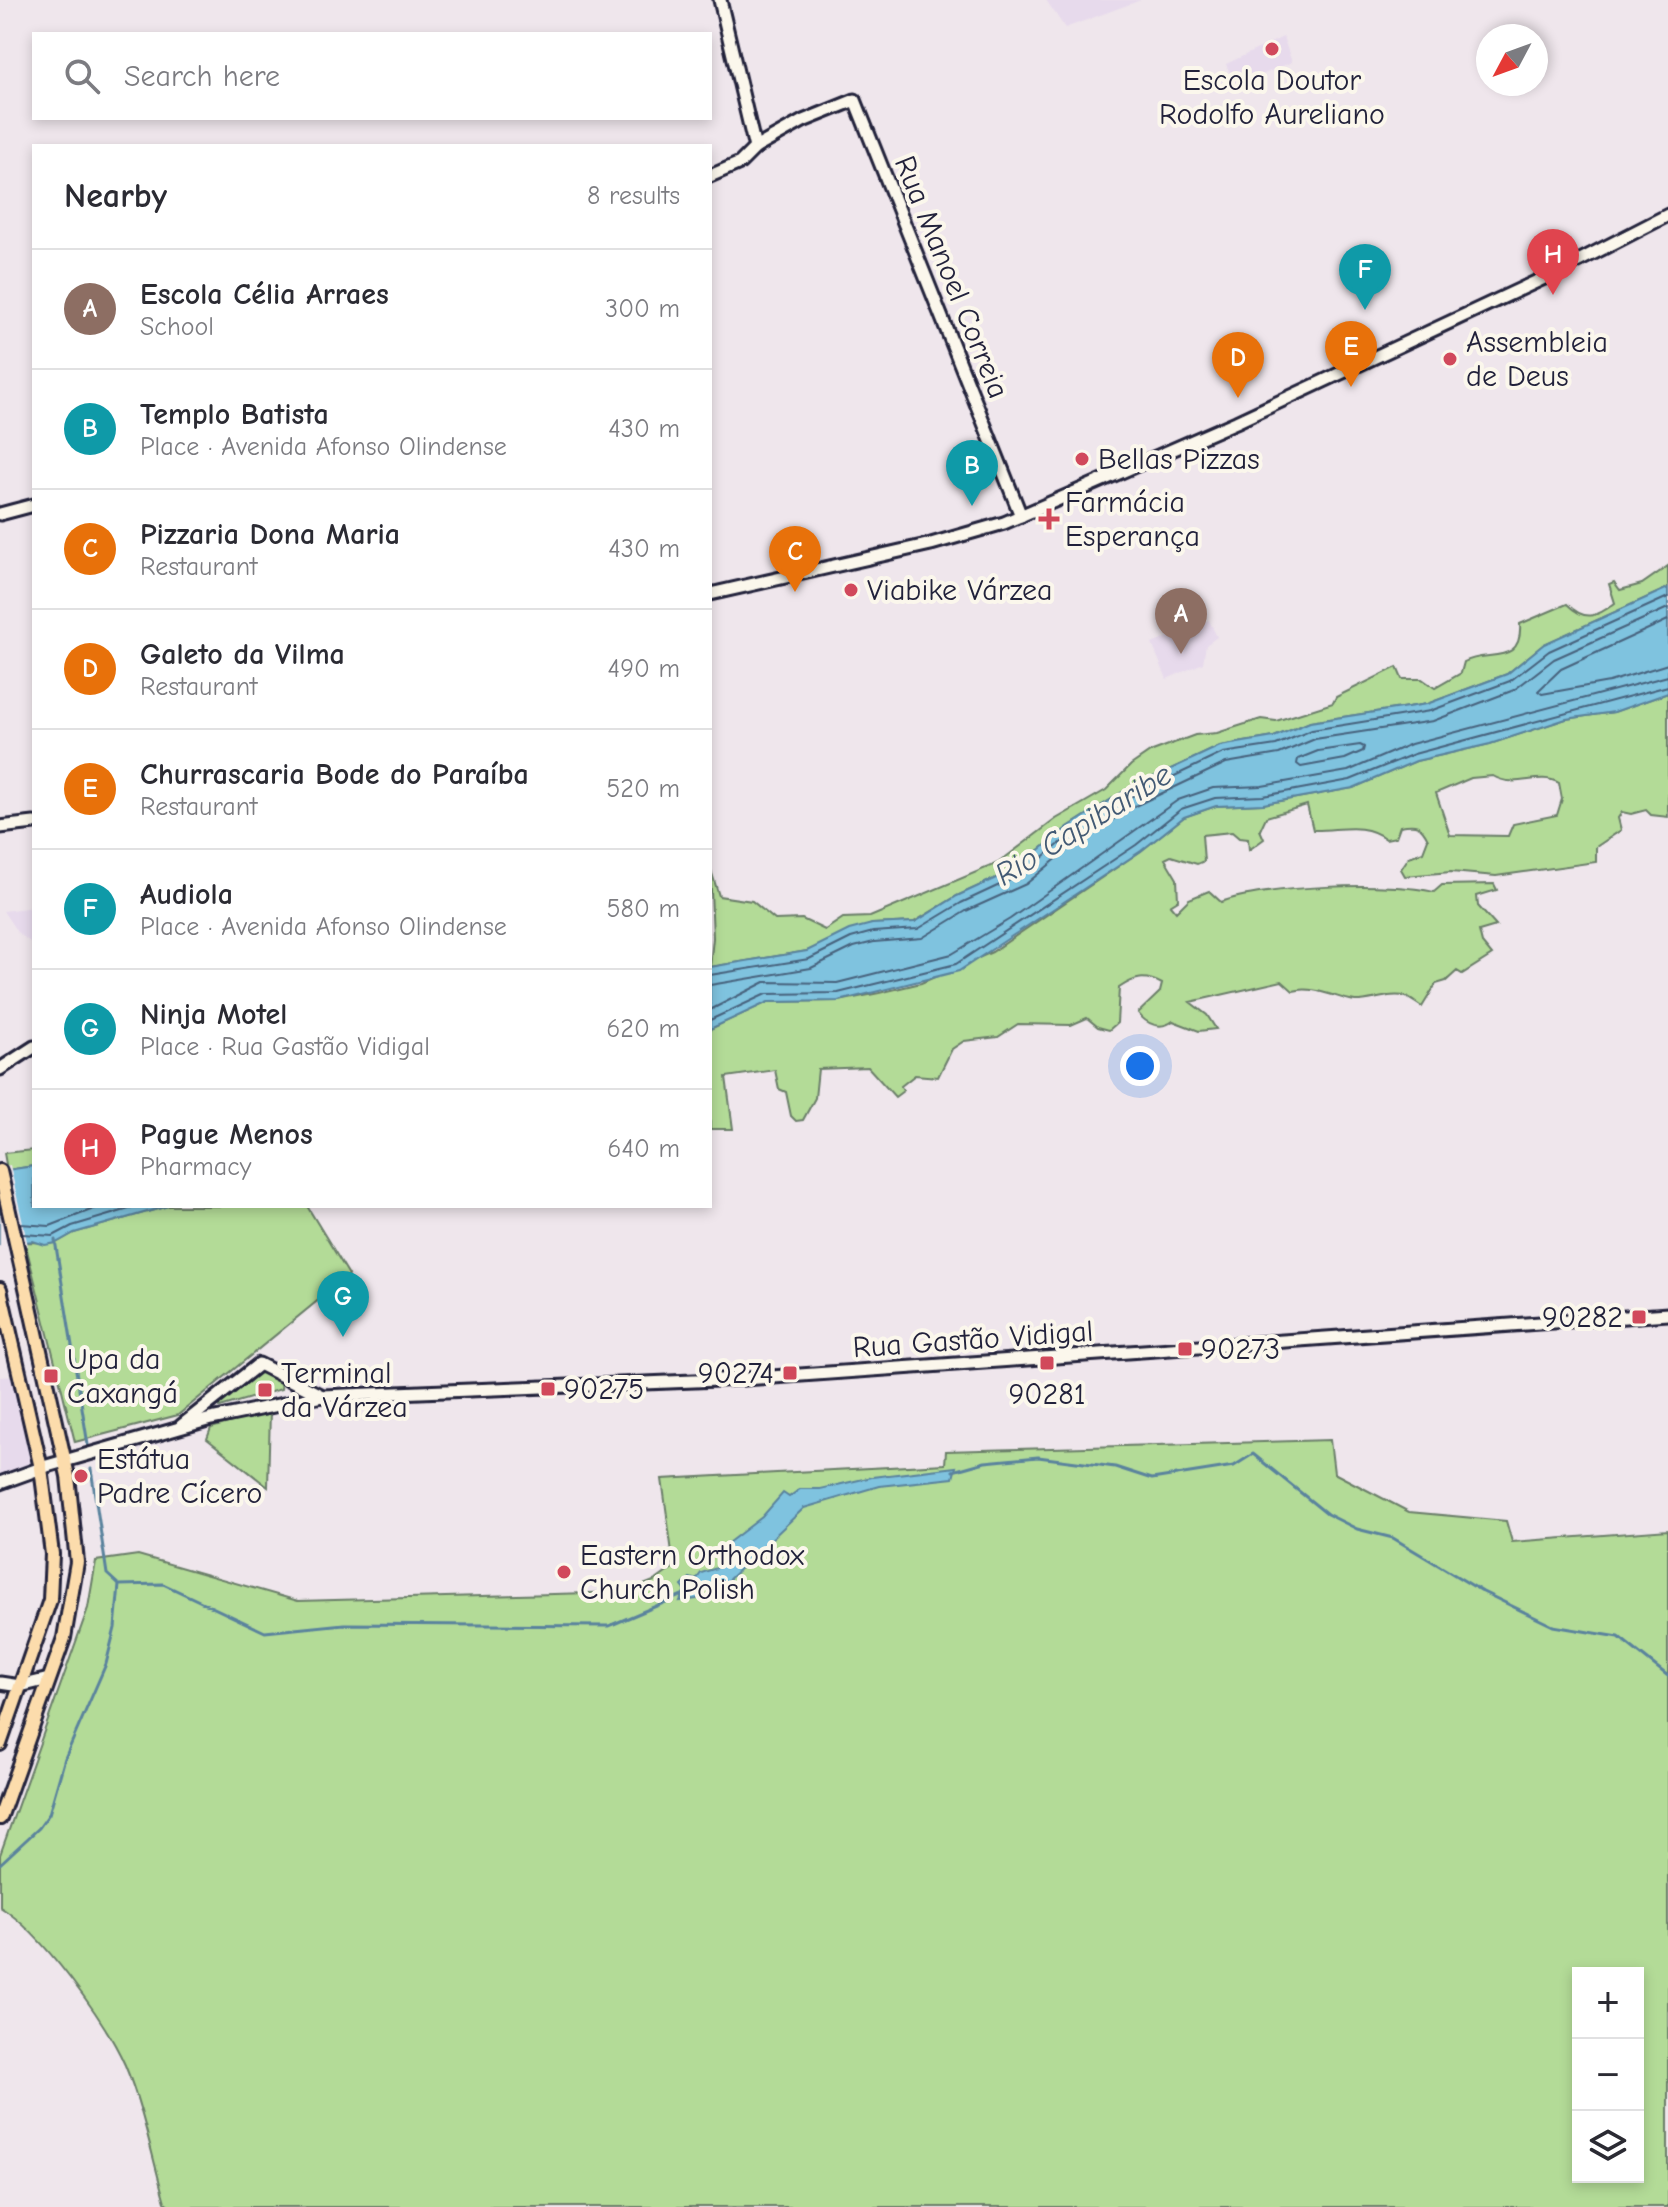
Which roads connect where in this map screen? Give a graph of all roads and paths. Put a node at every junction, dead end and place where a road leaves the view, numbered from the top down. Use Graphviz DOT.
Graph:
graph roads {
  1 [pos="720,0"];
  2 [pos="755,148"];
  3 [pos="712,175"];
  4 [pos="1668,215"];
  5 [pos="32,506"];
  6 [pos="0,514"];
  7 [pos="1021,516"];
  8 [pos="712,594"];
  9 [pos="32,823"];
  10 [pos="0,827"];
  11 [pos="32,1048"];
  12 [pos="0,1069"];
  13 [pos="0,1171"];
  14 [pos="0,1289"];
  15 [pos="1668,1314"];
  16 [pos="285,1379"];
  17 [pos="322,1396"];
  18 [pos="280,1402"];
  19 [pos="178,1429"];
  20 [pos="64,1461"];
  21 [pos="41,1468"];
  22 [pos="0,1483"];
  23 [pos="49,1679"];
  24 [pos="0,1683"];
  25 [pos="20,1686"];
  26 [pos="0,1744"];
  27 [pos="0,1818"];
  1 -- 2 [label="street"];
  2 -- 3 [label="street"];
  2 -- 7 [label="street, Rua Manoel Correia"];
  4 -- 7 [label="street"];
  5 -- 6 [label="street"];
  7 -- 8 [label="street"];
  9 -- 10 [label="street"];
  11 -- 12 [label="street"];
  13 -- 20 [label="main road"];
  14 -- 21 [label="main road"];
  15 -- 17 [label="street, Rua Gastão Vidigal"];
  16 -- 17 [label="street"];
  16 -- 18 [label="street"];
  16 -- 19 [label="street"];
  17 -- 18 [label="street, Rua Gastão Vidigal"];
  18 -- 19 [label="street, Rua Gastão Vidigal"];
  19 -- 20 [label="street, Rua Gastão Vidigal"];
  20 -- 21 [label="street, Rua Gastão Vidigal"];
  20 -- 23 [label="main road"];
  21 -- 22 [label="street, Rua Gastão Vidigal"];
  21 -- 25 [label="main road"];
  23 -- 25 [label="street"];
  23 -- 27 [label="main road"];
  24 -- 25 [label="street"];
  25 -- 26 [label="main road"];
}
